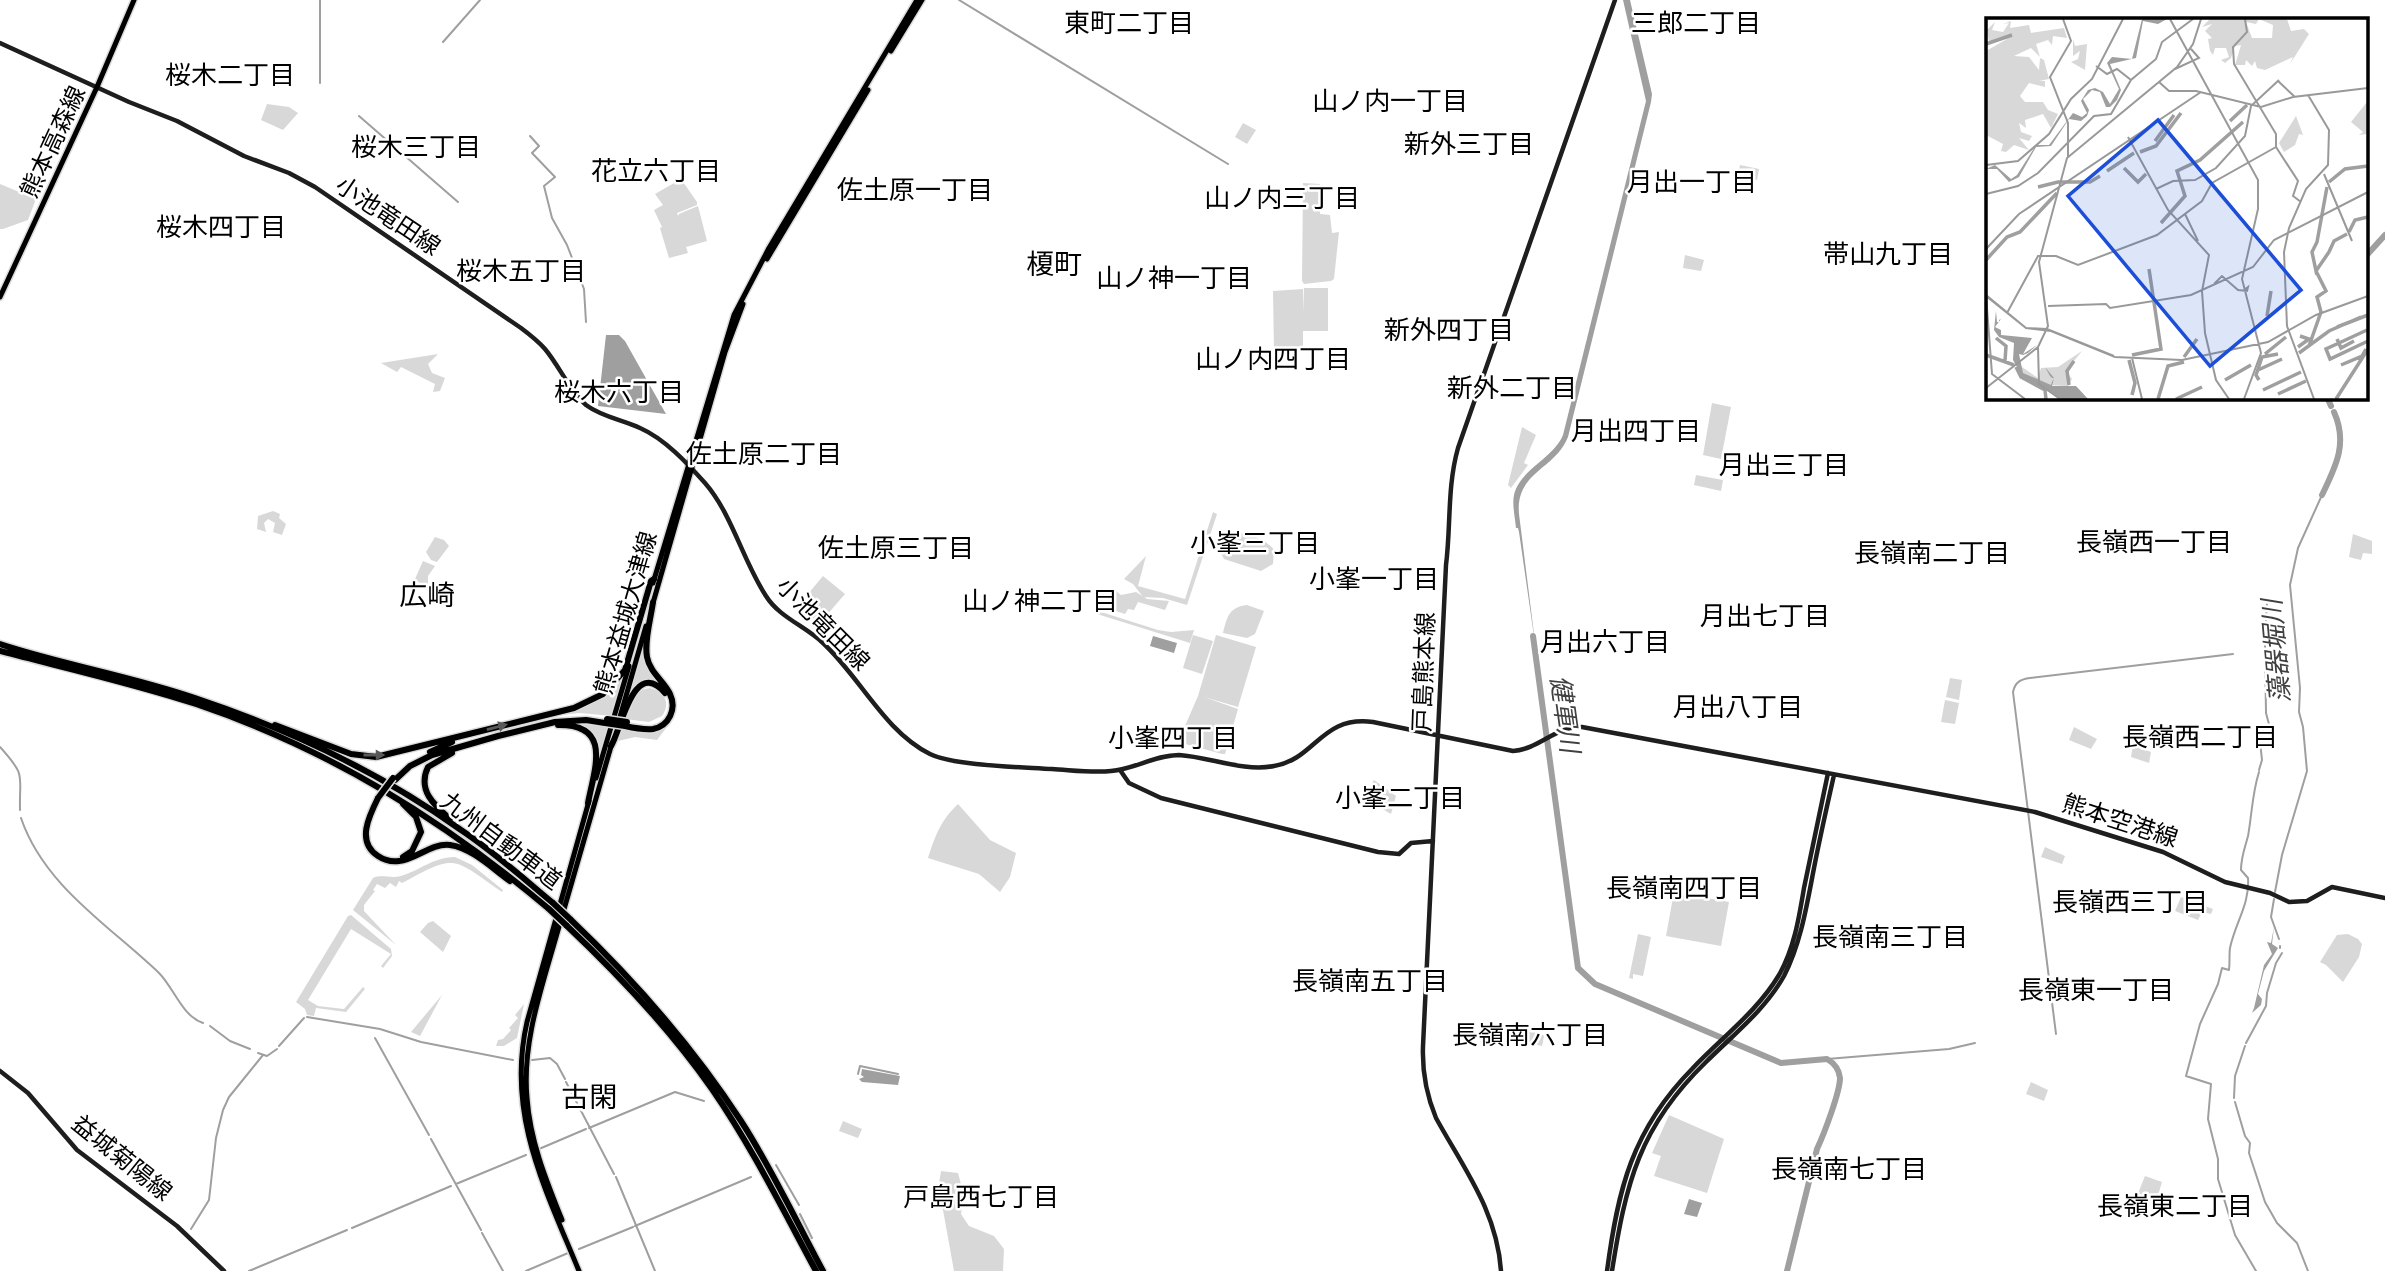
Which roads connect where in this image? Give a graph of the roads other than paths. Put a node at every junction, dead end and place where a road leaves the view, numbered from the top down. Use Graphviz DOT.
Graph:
graph roads {
  1 [pos="134,0"];
  2 [pos="919,0"];
  3 [pos="1615,0"];
  4 [pos="0,43"];
  5 [pos="97,88"];
  6 [pos="0,297"];
  7 [pos="689,468"];
  8 [pos="654,579"];
  9 [pos="653,602"];
  10 [pos="0,644"];
  11 [pos="0,651"];
  12 [pos="240,714"];
  13 [pos="527,719"];
  14 [pos="606,721"];
  15 [pos="626,724"];
  16 [pos="529,728"];
  17 [pos="466,736"];
  18 [pos="1439,736"];
  19 [pos="469,745"];
  20 [pos="611,747"];
  21 [pos="1119,770"];
  22 [pos="1831,774"];
  23 [pos="394,779"];
  24 [pos="379,799"];
  25 [pos="398,799"];
  26 [pos="588,803"];
  27 [pos="461,830"];
  28 [pos="1433,841"];
  29 [pos="2385,898"];
  30 [pos="551,906"];
  31 [pos="568,922"];
  32 [pos="0,1071"];
  33 [pos="224,1271"];
  34 [pos="581,1271"];
  35 [pos="816,1271"];
  36 [pos="823,1271"];
  37 [pos="1501,1271"];
  38 [pos="1609,1271"];
  1 -- 5 [label="main road, 熊本高森線"];
  2 -- 7 [label="main road, 熊本益城大津線"];
  3 -- 18 [label="main road, 戸島熊本線"];
  4 -- 5 [label="main road, 小池竜田線"];
  5 -- 6 [label="main road, 熊本高森線"];
  5 -- 7 [label="main road, 小池竜田線"];
  7 -- 8 [label="main road, 熊本益城大津線"];
  7 -- 9 [label="main road, 熊本益城大津線"];
  7 -- 21 [label="main road, 小池竜田線"];
  8 -- 13 [label="highway"];
  8 -- 26 [label="main road, 熊本益城大津線"];
  9 -- 15 [label="highway"];
  9 -- 20 [label="main road, 熊本益城大津線"];
  10 -- 12 [label="highway, 九州自動車道"];
  11 -- 25 [label="highway, 九州自動車道"];
  12 -- 17 [label="highway, one-way"];
  12 -- 27 [label="highway, 九州自動車道"];
  13 -- 14 [label="highway"];
  17 -- 13 [label="highway, one-way"];
  14 -- 15 [label="highway, bridge"];
  14 -- 16 [label="highway"];
  15 -- 20 [label="highway"];
  16 -- 19 [label="highway"];
  16 -- 26 [label="highway"];
  17 -- 23 [label="highway"];
  18 -- 21 [label="main road, 小池竜田線"];
  18 -- 22 [label="main road, 小池竜田線"];
  18 -- 28 [label="main road, 戸島熊本線"];
  19 -- 23 [label="highway"];
  19 -- 27 [label="highway"];
  20 -- 34 [label="main road, 熊本益城大津線"];
  21 -- 28 [label="main road"];
  22 -- 29 [label="main road, 熊本空港線"];
  22 -- 38 [label="main road"];
  23 -- 24 [label="highway, bridge"];
  24 -- 25 [label="highway"];
  24 -- 30 [label="highway"];
  25 -- 30 [label="highway, 九州自動車道"];
  26 -- 34 [label="main road, 熊本益城大津線"];
  27 -- 30 [label="highway, 九州自動車道"];
  28 -- 37 [label="main road, 戸島熊本線"];
  30 -- 31 [label="highway, 九州自動車道, bridge"];
  31 -- 35 [label="highway, 九州自動車道"];
  31 -- 36 [label="highway, 九州自動車道"];
  32 -- 33 [label="main road, 益城菊陽線"];
}
